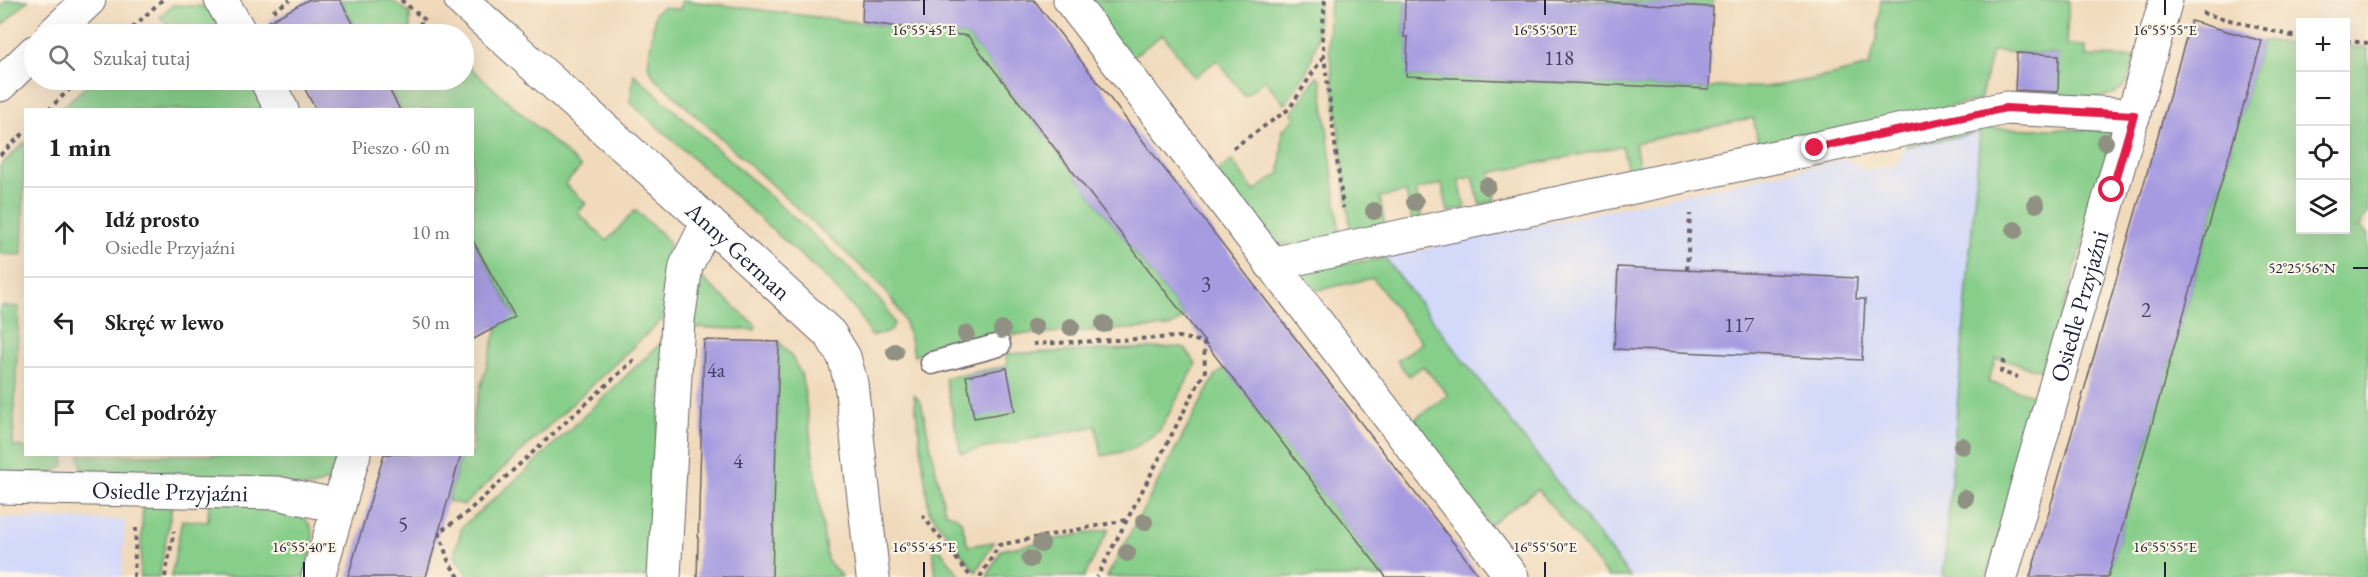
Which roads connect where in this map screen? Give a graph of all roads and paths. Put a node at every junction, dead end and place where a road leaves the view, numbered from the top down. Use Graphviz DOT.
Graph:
graph roads {
  1 [pos="89,0"];
  2 [pos="162,0"];
  3 [pos="221,0"];
  4 [pos="401,0"];
  5 [pos="461,0"];
  6 [pos="1070,0"];
  7 [pos="1325,0"];
  8 [pos="2166,2"];
  9 [pos="423,18"];
  10 [pos="64,24"];
  11 [pos="137,24"];
  12 [pos="235,24"];
  13 [pos="420,24"];
  14 [pos="429,24"];
  15 [pos="2296,37"];
  16 [pos="2350,41"];
  17 [pos="2368,42"];
  18 [pos="1324,56"];
  19 [pos="24,62"];
  20 [pos="0,85"];
  21 [pos="69,90"];
  22 [pos="271,90"];
  23 [pos="50,108"];
  24 [pos="281,108"];
  25 [pos="2134,115"];
  26 [pos="24,133"];
  27 [pos="0,155"];
  28 [pos="1200,170"];
  29 [pos="708,222"];
  30 [pos="1347,246"];
  31 [pos="1689,247"];
  32 [pos="1271,264"];
  33 [pos="1687,270"];
  34 [pos="678,320"];
  35 [pos="999,345"];
  36 [pos="2004,360"];
  37 [pos="932,363"];
  38 [pos="2001,372"];
  39 [pos="353,456"];
  40 [pos="0,487"];
  41 [pos="138,491"];
  42 [pos="339,506"];
  43 [pos="922,514"];
  44 [pos="1128,520"];
  45 [pos="134,577"];
  46 [pos="318,577"];
  47 [pos="459,577"];
  48 [pos="664,577"];
  49 [pos="873,577"];
  50 [pos="970,577"];
  51 [pos="980,577"];
  52 [pos="1097,577"];
  53 [pos="1512,577"];
  54 [pos="2001,577"];
  1 -- 10 [label="street"];
  2 -- 11 [label="path"];
  3 -- 12 [label="street"];
  4 -- 9 [label="path"];
  5 -- 29 [label="street, Anny German"];
  6 -- 28 [label="street"];
  7 -- 18 [label="path"];
  8 -- 15 [label="path"];
  8 -- 25 [label="street, Osiedle Przyjaźni"];
  9 -- 13 [label="path"];
  9 -- 14 [label="path"];
  16 -- 17 [label="path"];
  18 -- 28 [label="path"];
  18 -- 30 [label="path"];
  19 -- 20 [label="street"];
  21 -- 23 [label="path"];
  22 -- 24 [label="street"];
  25 -- 30 [label="street"];
  25 -- 54 [label="street, Osiedle Przyjaźni"];
  26 -- 27 [label="path"];
  28 -- 32 [label="street"];
  29 -- 34 [label="street"];
  29 -- 49 [label="street, Anny German"];
  30 -- 32 [label="street"];
  31 -- 33 [label="path"];
  32 -- 53 [label="street"];
  34 -- 47 [label="path"];
  34 -- 48 [label="street"];
  35 -- 37 [label="lane"];
  35 -- 44 [label="path"];
  36 -- 38 [label="path"];
  39 -- 42 [label="street"];
  40 -- 41 [label="street, Osiedle Przyjaźni"];
  41 -- 42 [label="street, Osiedle Przyjaźni"];
  41 -- 45 [label="path"];
  42 -- 46 [label="street"];
  43 -- 50 [label="path"];
  44 -- 51 [label="path"];
  44 -- 52 [label="path"];
}
